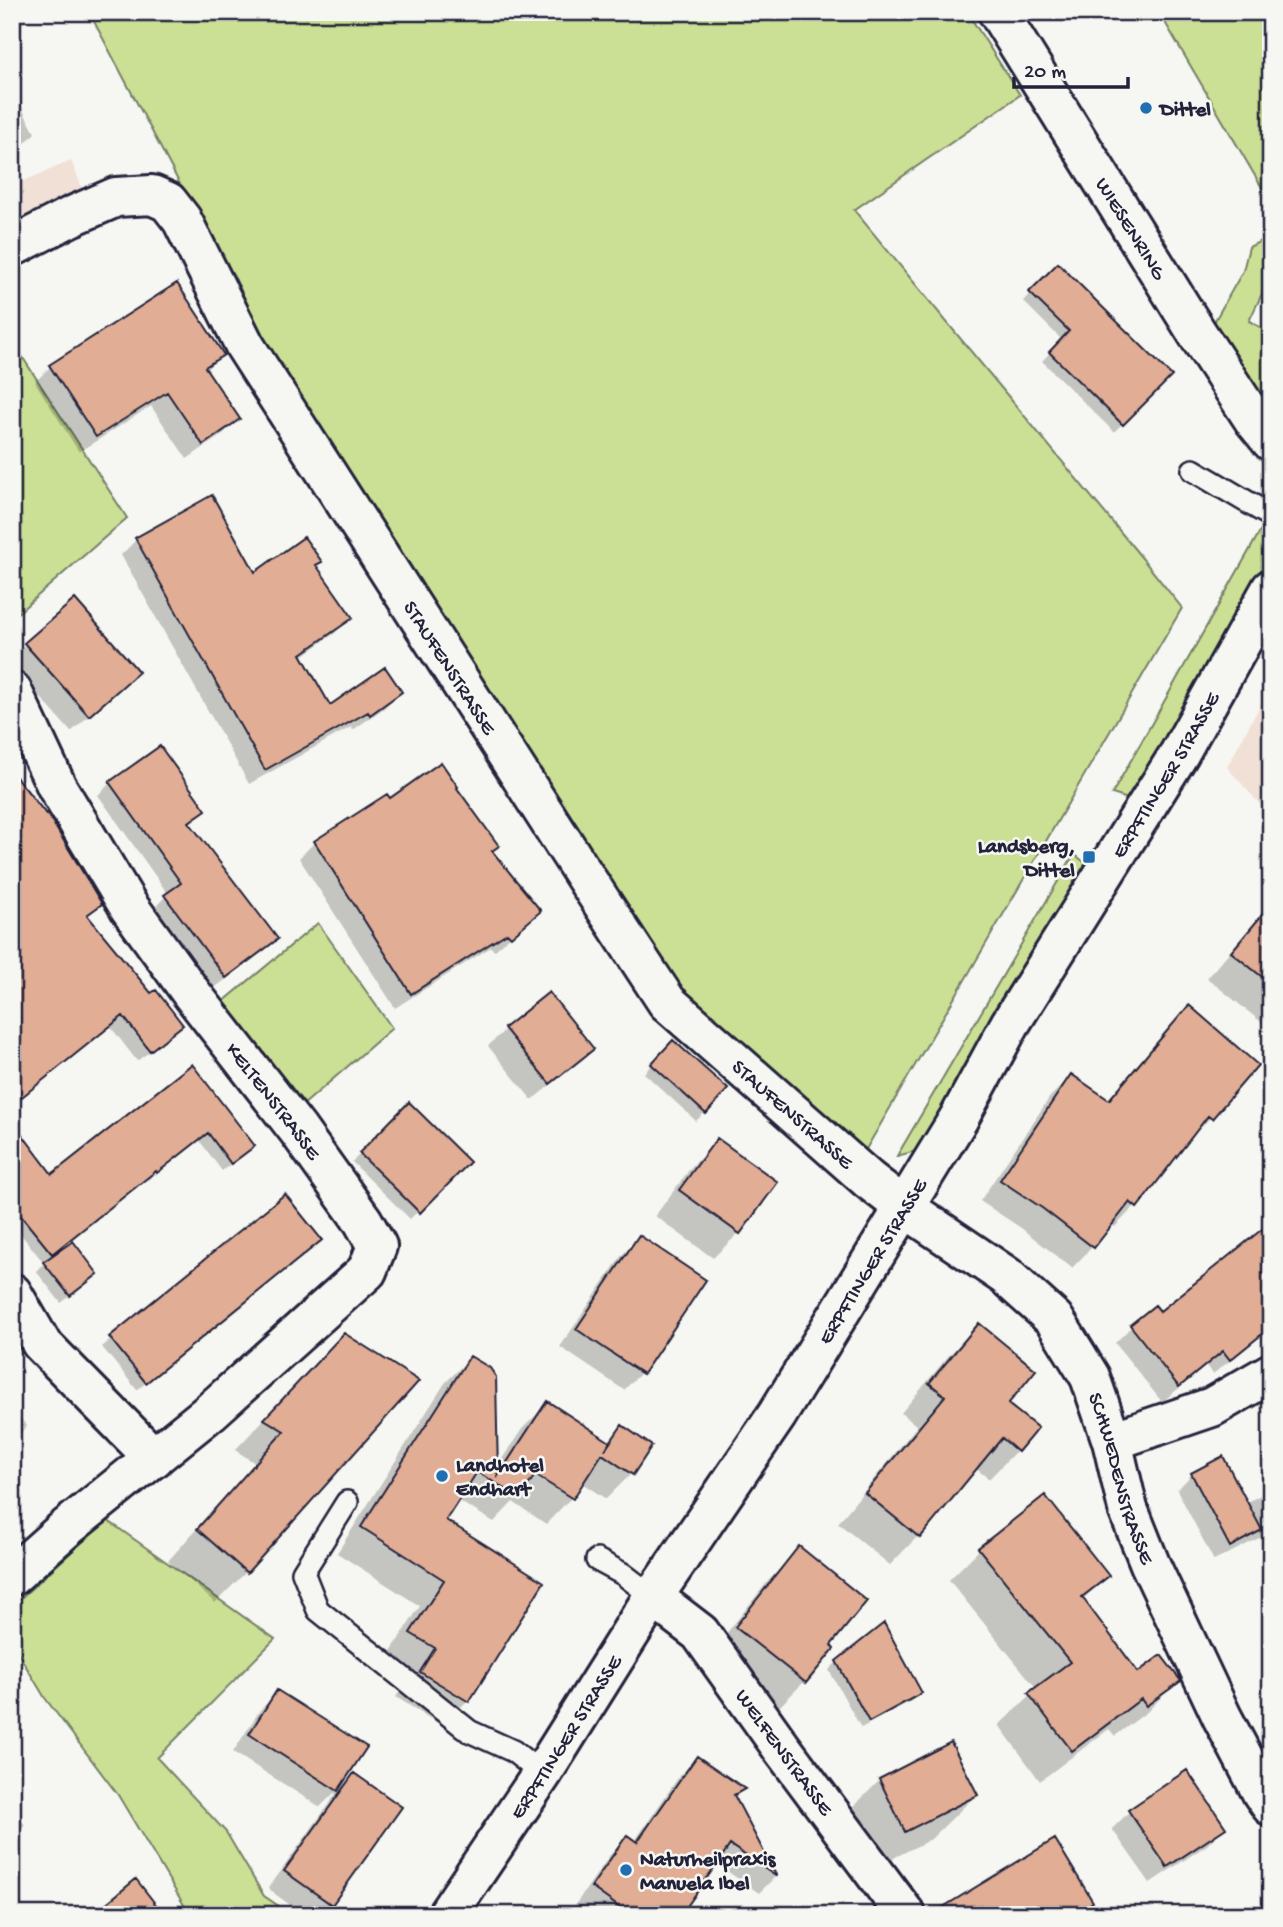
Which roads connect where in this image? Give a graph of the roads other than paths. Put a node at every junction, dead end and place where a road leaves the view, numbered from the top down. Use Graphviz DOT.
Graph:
graph roads {
  1 [pos="998,12"];
  2 [pos="12,247"];
  3 [pos="1271,441"];
  4 [pos="1194,470"];
  5 [pos="1271,516"];
  6 [pos="1271,589"];
  7 [pos="12,691"];
  8 [pos="904,1207"];
  9 [pos="12,1293"];
  10 [pos="1271,1373"];
  11 [pos="1112,1441"];
  12 [pos="154,1458"];
  13 [pos="347,1502"];
  14 [pos="597,1560"];
  15 [pos="12,1576"];
  16 [pos="653,1597"];
  17 [pos="542,1774"];
  18 [pos="1271,1806"];
  19 [pos="447,1915"];
  20 [pos="906,1915"];
  1 -- 3 [label="street, WIESENRING"];
  2 -- 8 [label="street, STAUFENSTRASSE"];
  4 -- 5 [label="lane"];
  6 -- 8 [label="street, ERPFTINGER STRASSE"];
  7 -- 12 [label="street, KELTENSTRASSE"];
  8 -- 11 [label="street, SCHWEDENSTRASSE"];
  8 -- 16 [label="street, ERPFTINGER STRASSE"];
  9 -- 12 [label="street"];
  10 -- 11 [label="street"];
  11 -- 18 [label="street, SCHWEDENSTRASSE"];
  12 -- 15 [label="street, KELTENSTRASSE"];
  13 -- 17 [label="lane"];
  14 -- 16 [label="lane"];
  16 -- 17 [label="street, ERPFTINGER STRASSE"];
  16 -- 20 [label="street, WELFENSTRASSE"];
  17 -- 19 [label="street, ERPFTINGER STRASSE"];
}
